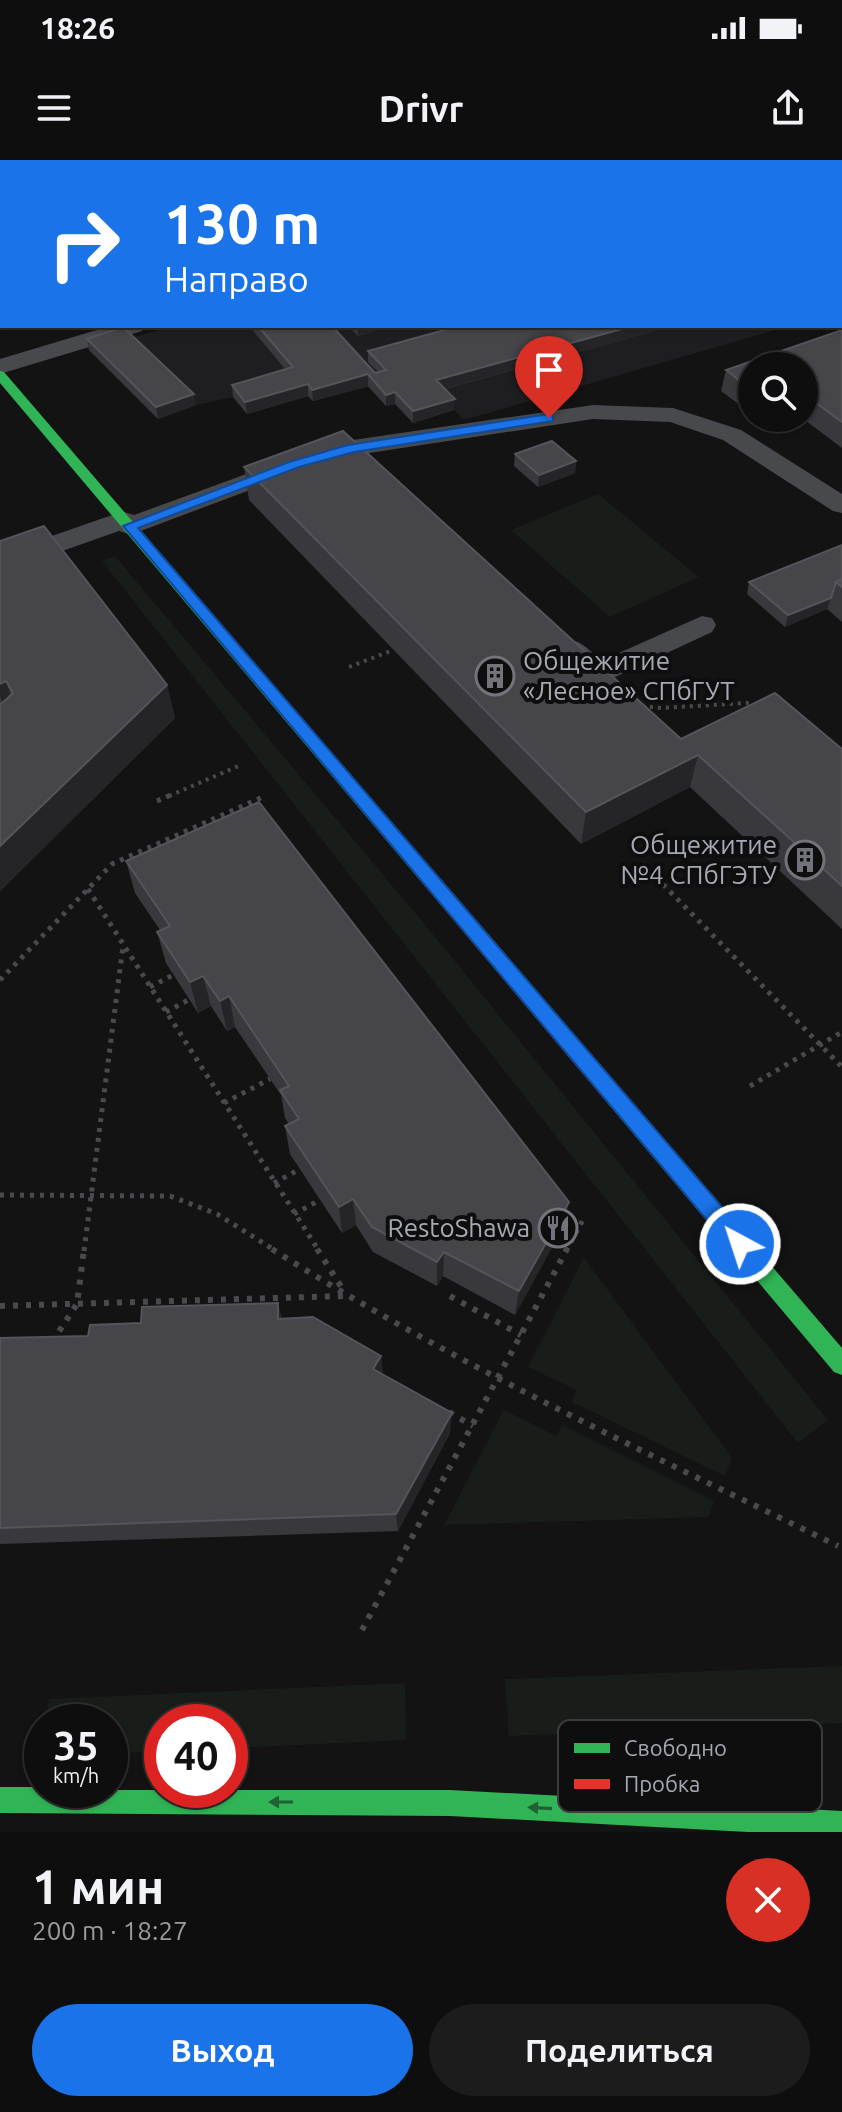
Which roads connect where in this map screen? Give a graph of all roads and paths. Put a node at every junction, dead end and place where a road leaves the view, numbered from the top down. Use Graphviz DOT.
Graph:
graph roads {
  1 [pos="127,328"];
  2 [pos="0,367"];
  3 [pos="0,375"];
  4 [pos="353,448"];
  5 [pos="376,470"];
  6 [pos="842,505"];
  7 [pos="122,517"];
  8 [pos="0,537"];
  9 [pos="0,564"];
  10 [pos="702,625"];
  11 [pos="551,632"];
  12 [pos="393,650"];
  13 [pos="349,667"];
  14 [pos="598,675"];
  15 [pos="760,707"];
  16 [pos="241,765"];
  17 [pos="265,796"];
  18 [pos="157,801"];
  19 [pos="642,863"];
  20 [pos="88,889"];
  21 [pos="123,946"];
  22 [pos="173,975"];
  23 [pos="0,980"];
  24 [pos="150,987"];
  25 [pos="190,999"];
  26 [pos="166,1012"];
  27 [pos="842,1032"];
  28 [pos="821,1045"];
  29 [pos="842,1067"];
  30 [pos="270,1079"];
  31 [pos="750,1086"];
  32 [pos="224,1103"];
  33 [pos="300,1169"];
  34 [pos="274,1183"];
  35 [pos="0,1195"];
  36 [pos="91,1196"];
  37 [pos="320,1200"];
  38 [pos="294,1214"];
  39 [pos="585,1216"];
  40 [pos="346,1296"];
  41 [pos="450,1296"];
  42 [pos="231,1299"];
  43 [pos="181,1301"];
  44 [pos="77,1304"];
  45 [pos="0,1306"];
  46 [pos="231,1313"];
  47 [pos="180,1315"];
  48 [pos="521,1335"];
  49 [pos="48,1348"];
  50 [pos="842,1364"];
  51 [pos="497,1379"];
  52 [pos="436,1405"];
  53 [pos="473,1426"];
  54 [pos="838,1546"];
  55 [pos="362,1630"];
  56 [pos="0,1800"];
  57 [pos="558,1809"];
  58 [pos="618,1812"];
  59 [pos="842,1824"];
  1 -- 2 [label="lane"];
  3 -- 7 [label="street"];
  4 -- 5 [label="lane"];
  4 -- 6 [label="lane"];
  4 -- 7 [label="lane"];
  7 -- 8 [label="lane"];
  7 -- 9 [label="lane"];
  7 -- 50 [label="street"];
  10 -- 14 [label="lane"];
  11 -- 14 [label="lane"];
  12 -- 13 [label="path"];
  14 -- 15 [label="path"];
  16 -- 18 [label="path"];
  17 -- 20 [label="path"];
  19 -- 28 [label="path"];
  20 -- 21 [label="path"];
  20 -- 23 [label="path"];
  21 -- 24 [label="path"];
  21 -- 36 [label="path"];
  22 -- 24 [label="path"];
  24 -- 26 [label="path"];
  25 -- 26 [label="path"];
  26 -- 32 [label="path"];
  27 -- 28 [label="path"];
  28 -- 29 [label="path"];
  28 -- 31 [label="path"];
  30 -- 32 [label="path"];
  32 -- 34 [label="path"];
  33 -- 34 [label="path"];
  34 -- 38 [label="path"];
  35 -- 36 [label="path"];
  36 -- 40 [label="path"];
  36 -- 44 [label="path"];
  37 -- 38 [label="path"];
  38 -- 40 [label="path"];
  39 -- 48 [label="path"];
  40 -- 42 [label="path"];
  40 -- 51 [label="path"];
  41 -- 48 [label="path"];
  42 -- 43 [label="path"];
  42 -- 46 [label="path"];
  43 -- 44 [label="path"];
  43 -- 47 [label="path"];
  44 -- 45 [label="path"];
  44 -- 49 [label="path"];
  48 -- 51 [label="path"];
  51 -- 53 [label="path"];
  51 -- 54 [label="path"];
  52 -- 53 [label="path"];
  53 -- 55 [label="path"];
  57 -- 56 [label="street, one-way"];
  59 -- 58 [label="street, one-way"];
}
